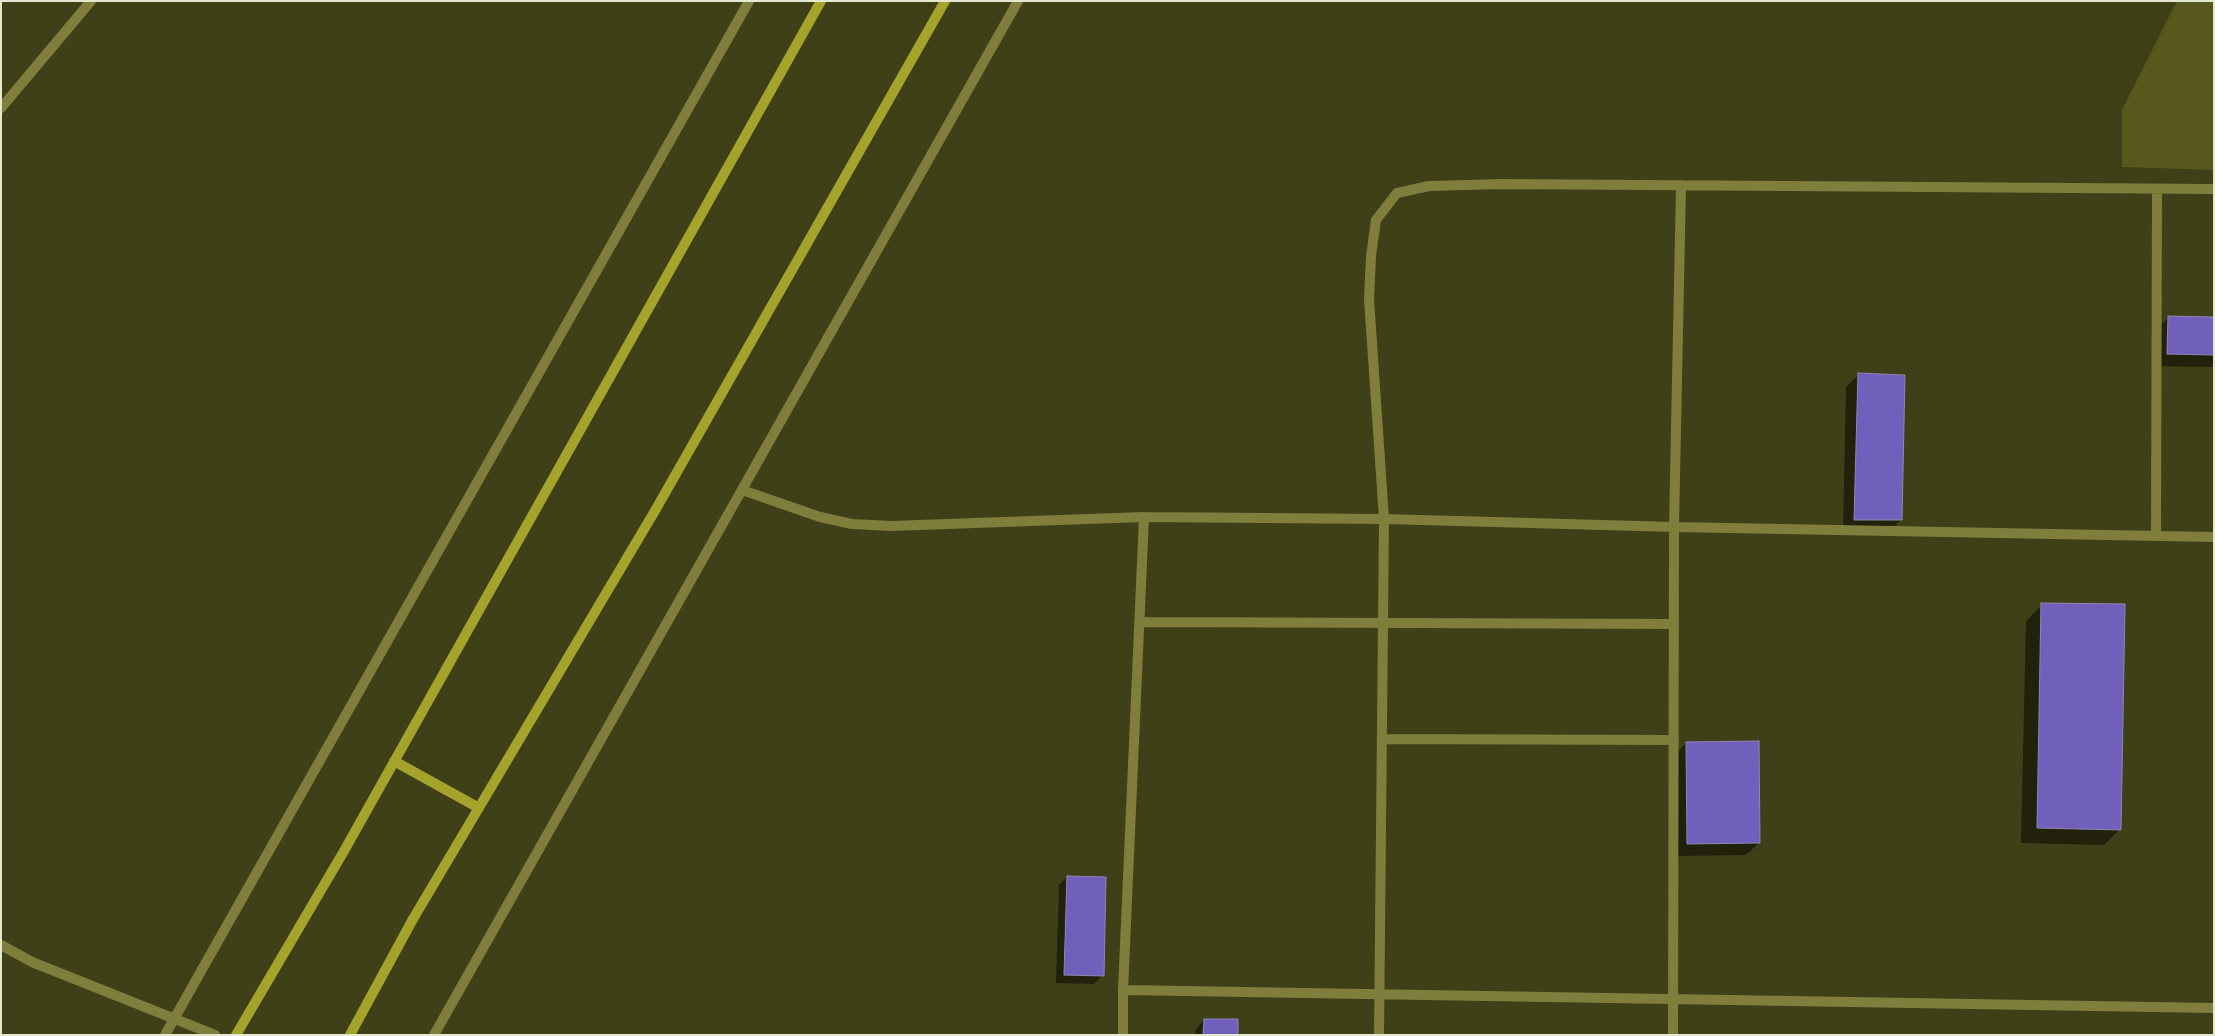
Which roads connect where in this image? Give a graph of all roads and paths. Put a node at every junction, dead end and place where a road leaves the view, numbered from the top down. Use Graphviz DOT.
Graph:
graph roads {
  1 [pos="91,1"];
  2 [pos="749,1"];
  3 [pos="821,1"];
  4 [pos="945,1"];
  5 [pos="1018,1"];
  6 [pos="1,108"];
  7 [pos="1682,185"];
  8 [pos="2157,189"];
  9 [pos="2214,189"];
  10 [pos="742,490"];
  11 [pos="1144,517"];
  12 [pos="1384,518"];
  13 [pos="1674,527"];
  14 [pos="2156,536"];
  15 [pos="2214,537"];
  16 [pos="1140,622"];
  17 [pos="1383,623"];
  18 [pos="1674,624"];
  19 [pos="1382,739"];
  20 [pos="1674,740"];
  21 [pos="394,761"];
  22 [pos="479,808"];
  23 [pos="1,945"];
  24 [pos="1123,990"];
  25 [pos="1380,993"];
  26 [pos="1673,999"];
  27 [pos="2214,1008"];
  28 [pos="174,1019"];
  29 [pos="165,1035"];
  30 [pos="214,1035"];
  31 [pos="236,1035"];
  32 [pos="350,1035"];
  33 [pos="434,1035"];
  34 [pos="1123,1035"];
  35 [pos="1379,1035"];
  36 [pos="1673,1035"];
  1 -- 6 [label="street"];
  2 -- 28 [label="street"];
  3 -- 21 [label="street"];
  4 -- 22 [label="street"];
  5 -- 10 [label="street"];
  7 -- 8 [label="street"];
  7 -- 12 [label="street"];
  7 -- 13 [label="street"];
  8 -- 9 [label="street"];
  8 -- 14 [label="street"];
  10 -- 11 [label="street"];
  10 -- 33 [label="street"];
  11 -- 12 [label="street"];
  11 -- 16 [label="street"];
  12 -- 13 [label="street"];
  12 -- 17 [label="street"];
  13 -- 14 [label="street"];
  13 -- 18 [label="street"];
  14 -- 15 [label="street"];
  16 -- 17 [label="street"];
  16 -- 24 [label="street"];
  17 -- 18 [label="street"];
  17 -- 19 [label="street"];
  18 -- 20 [label="street"];
  19 -- 20 [label="street"];
  19 -- 25 [label="street"];
  20 -- 26 [label="street"];
  21 -- 22 [label="street"];
  21 -- 31 [label="street"];
  22 -- 32 [label="street"];
  23 -- 28 [label="street"];
  24 -- 25 [label="street"];
  24 -- 34 [label="street"];
  25 -- 26 [label="street"];
  25 -- 35 [label="street"];
  26 -- 27 [label="street"];
  26 -- 36 [label="street"];
  28 -- 29 [label="street"];
  28 -- 30 [label="street"];
}
